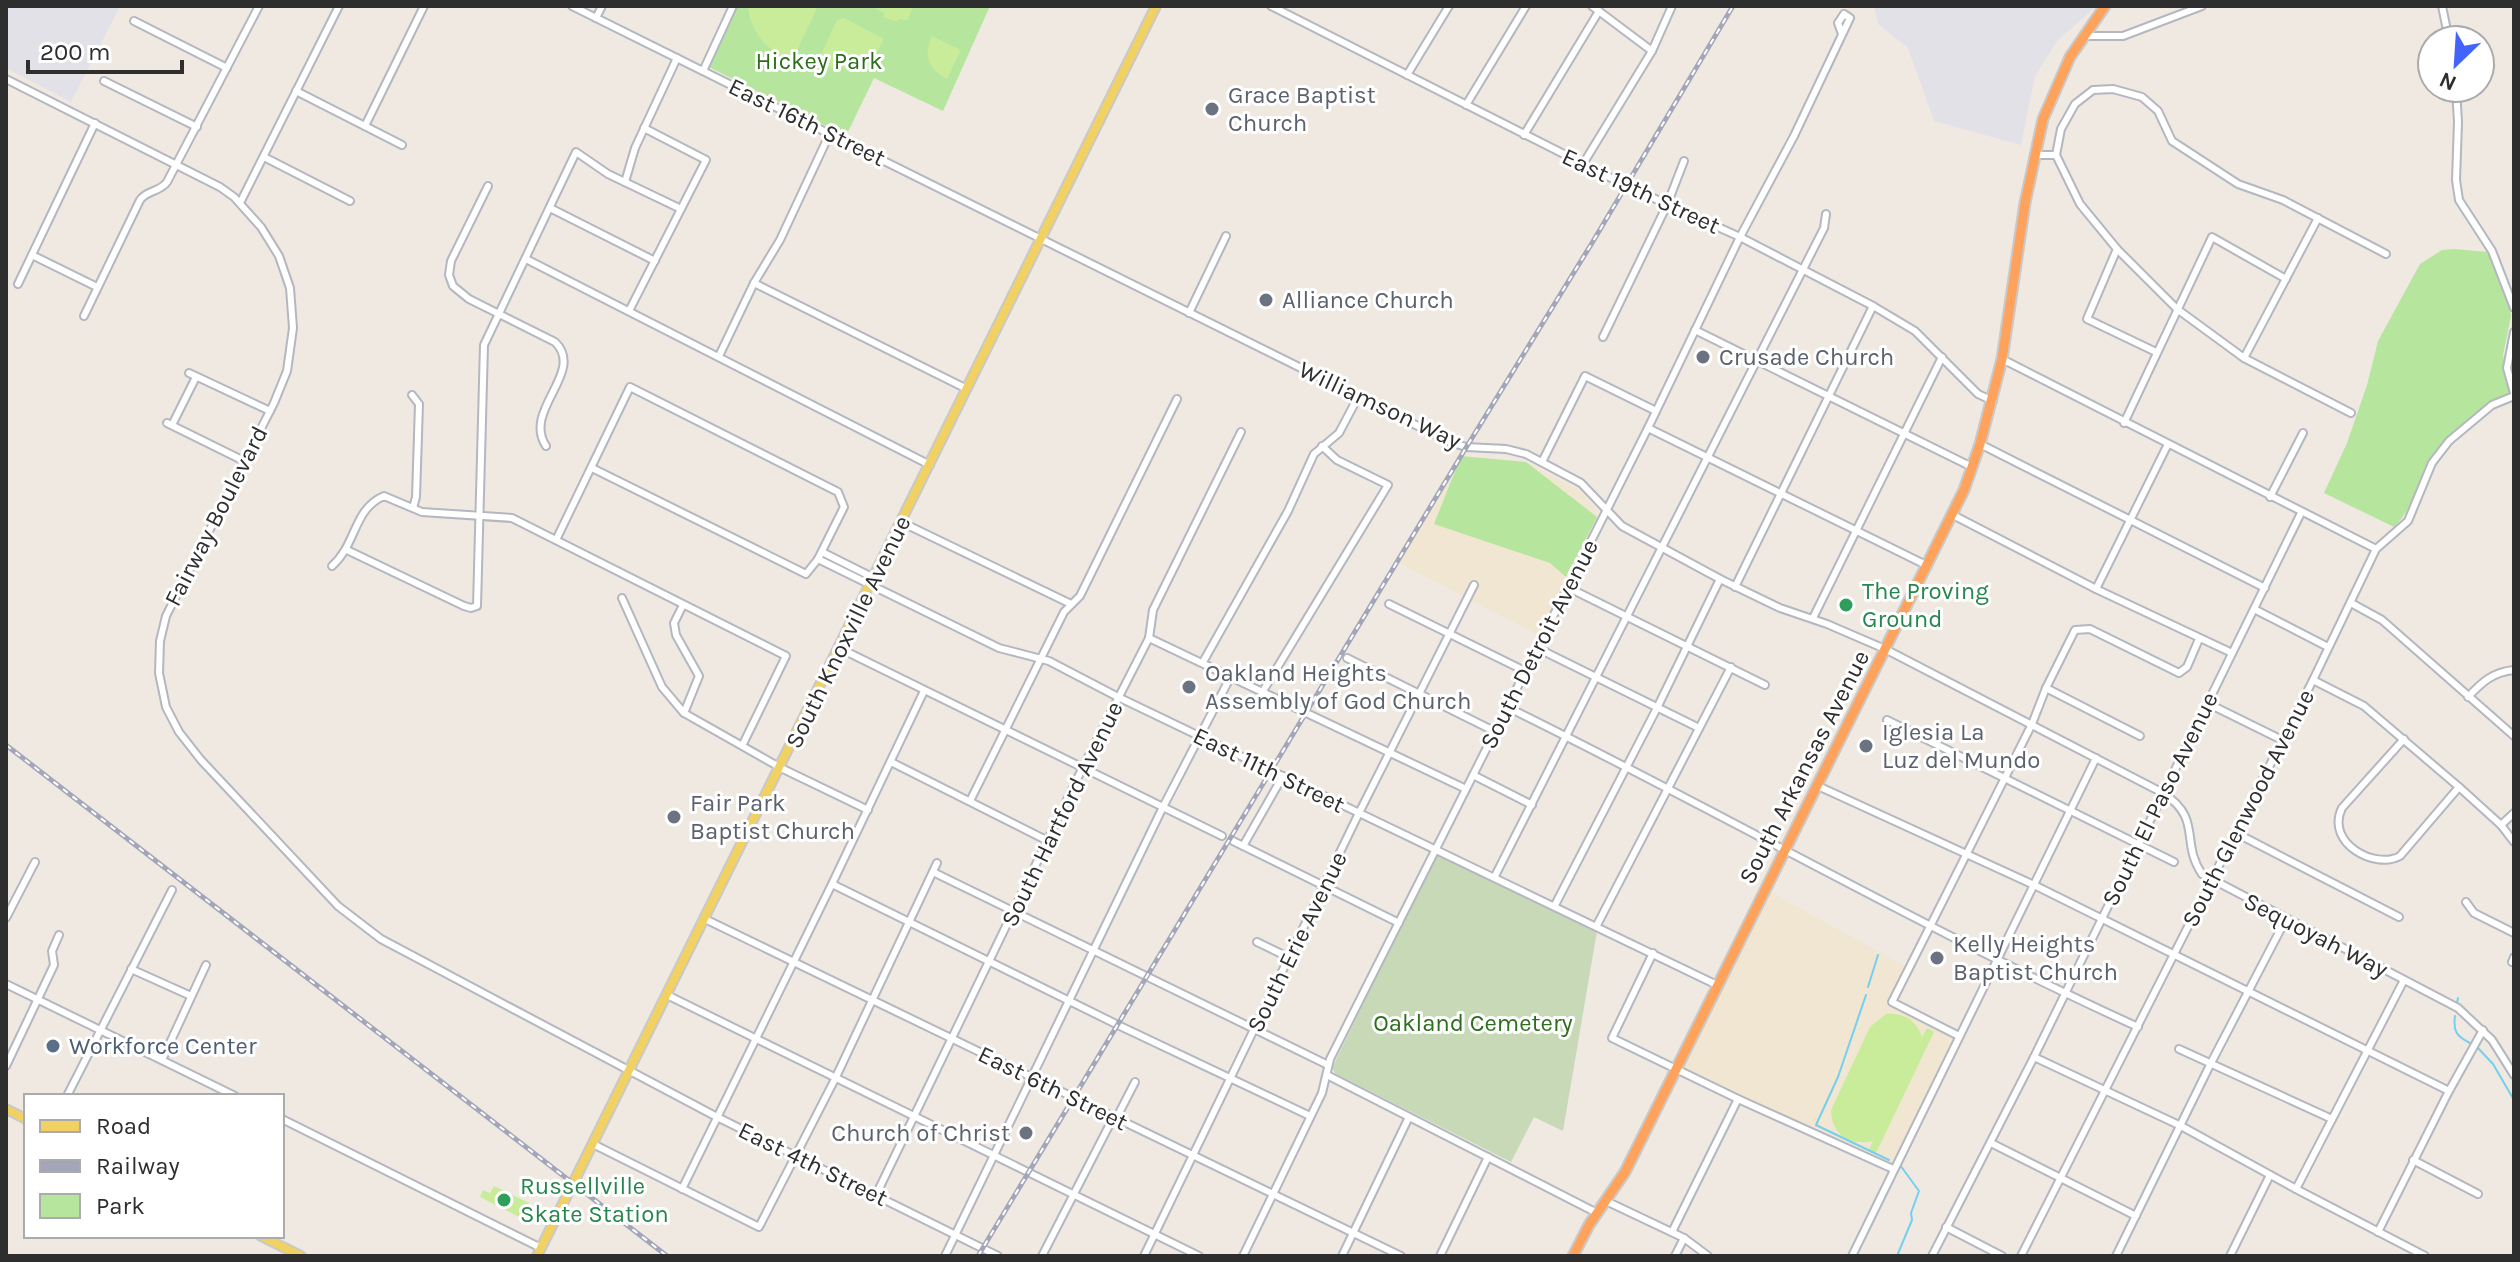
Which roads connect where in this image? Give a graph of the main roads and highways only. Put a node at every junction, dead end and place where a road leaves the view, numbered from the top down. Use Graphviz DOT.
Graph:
graph roads {
  1 [pos="1156,6"];
  2 [pos="2105,6"];
  3 [pos="6,1109"];
  4 [pos="24,1118"];
  5 [pos="265,1238"];
  6 [pos="539,1252"];
  7 [pos="301,1256"];
  8 [pos="1573,1256"];
  1 -- 6 [label="main road, South Knoxville Avenue"];
  2 -- 8 [label="highway, South Arkansas Avenue"];
  3 -- 4 [label="main road"];
  5 -- 7 [label="main road"];
}
